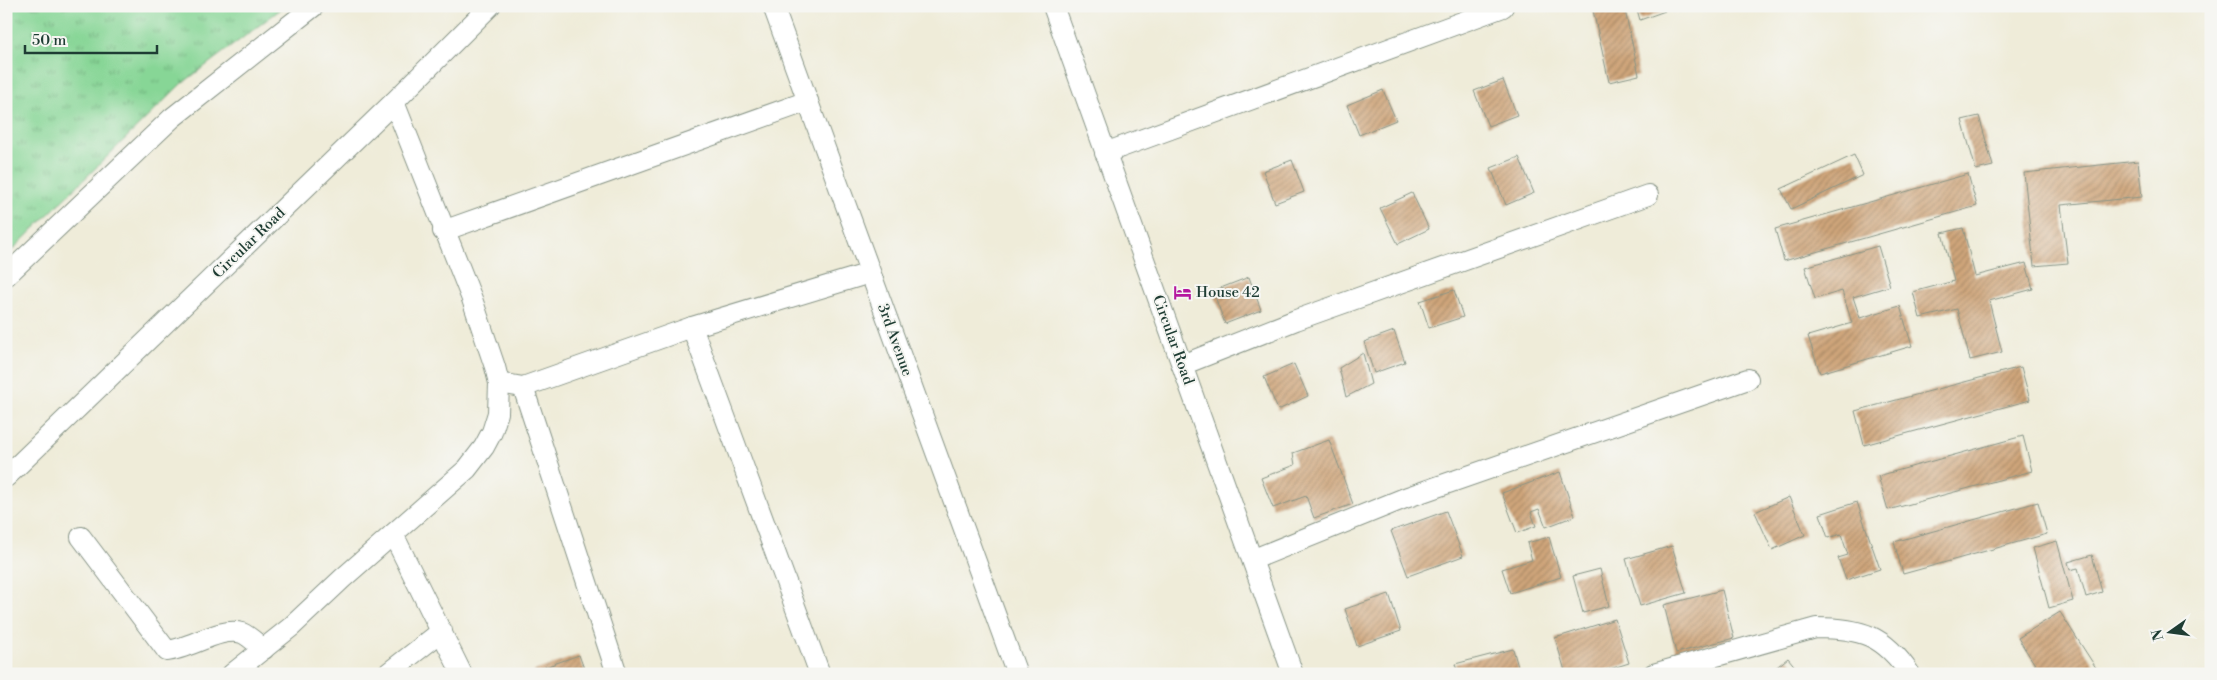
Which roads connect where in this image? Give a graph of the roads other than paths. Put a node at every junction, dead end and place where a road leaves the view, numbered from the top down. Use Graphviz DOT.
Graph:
graph roads {
  1 [pos="314,6"];
  2 [pos="490,6"];
  3 [pos="773,6"];
  4 [pos="1053,6"];
  5 [pos="1503,7"];
  6 [pos="808,101"];
  7 [pos="394,102"];
  8 [pos="1105,153"];
  9 [pos="1648,195"];
  10 [pos="443,231"];
  11 [pos="870,273"];
  12 [pos="6,276"];
  13 [pos="692,326"];
  14 [pos="1182,365"];
  15 [pos="1748,379"];
  16 [pos="499,383"];
  17 [pos="522,387"];
  18 [pos="6,477"];
  19 [pos="393,534"];
  20 [pos="81,537"];
  21 [pos="1254,559"];
  22 [pos="442,631"];
  23 [pos="264,649"];
  24 [pos="232,674"];
  25 [pos="387,674"];
  26 [pos="462,674"];
  27 [pos="617,674"];
  28 [pos="820,674"];
  29 [pos="1017,674"];
  30 [pos="1294,674"];
  31 [pos="1653,674"];
  32 [pos="1910,674"];
  1 -- 12 [label="street"];
  2 -- 7 [label="street, Circular Road"];
  3 -- 6 [label="street, 3rd Avenue"];
  4 -- 8 [label="street, Circular Road"];
  5 -- 8 [label="street"];
  6 -- 10 [label="street"];
  6 -- 11 [label="street, 3rd Avenue"];
  7 -- 10 [label="street"];
  7 -- 18 [label="street, Circular Road"];
  8 -- 14 [label="street, Circular Road"];
  9 -- 14 [label="street"];
  10 -- 16 [label="street"];
  11 -- 13 [label="street"];
  11 -- 29 [label="street, 3rd Avenue"];
  13 -- 17 [label="street"];
  13 -- 28 [label="street"];
  14 -- 21 [label="street, Circular Road"];
  15 -- 21 [label="street"];
  16 -- 17 [label="street"];
  16 -- 19 [label="street"];
  17 -- 27 [label="street"];
  19 -- 22 [label="street"];
  19 -- 23 [label="street"];
  20 -- 23 [label="street"];
  21 -- 30 [label="street, Circular Road"];
  22 -- 25 [label="street"];
  22 -- 26 [label="street"];
  23 -- 24 [label="street"];
  31 -- 32 [label="street"];
}
